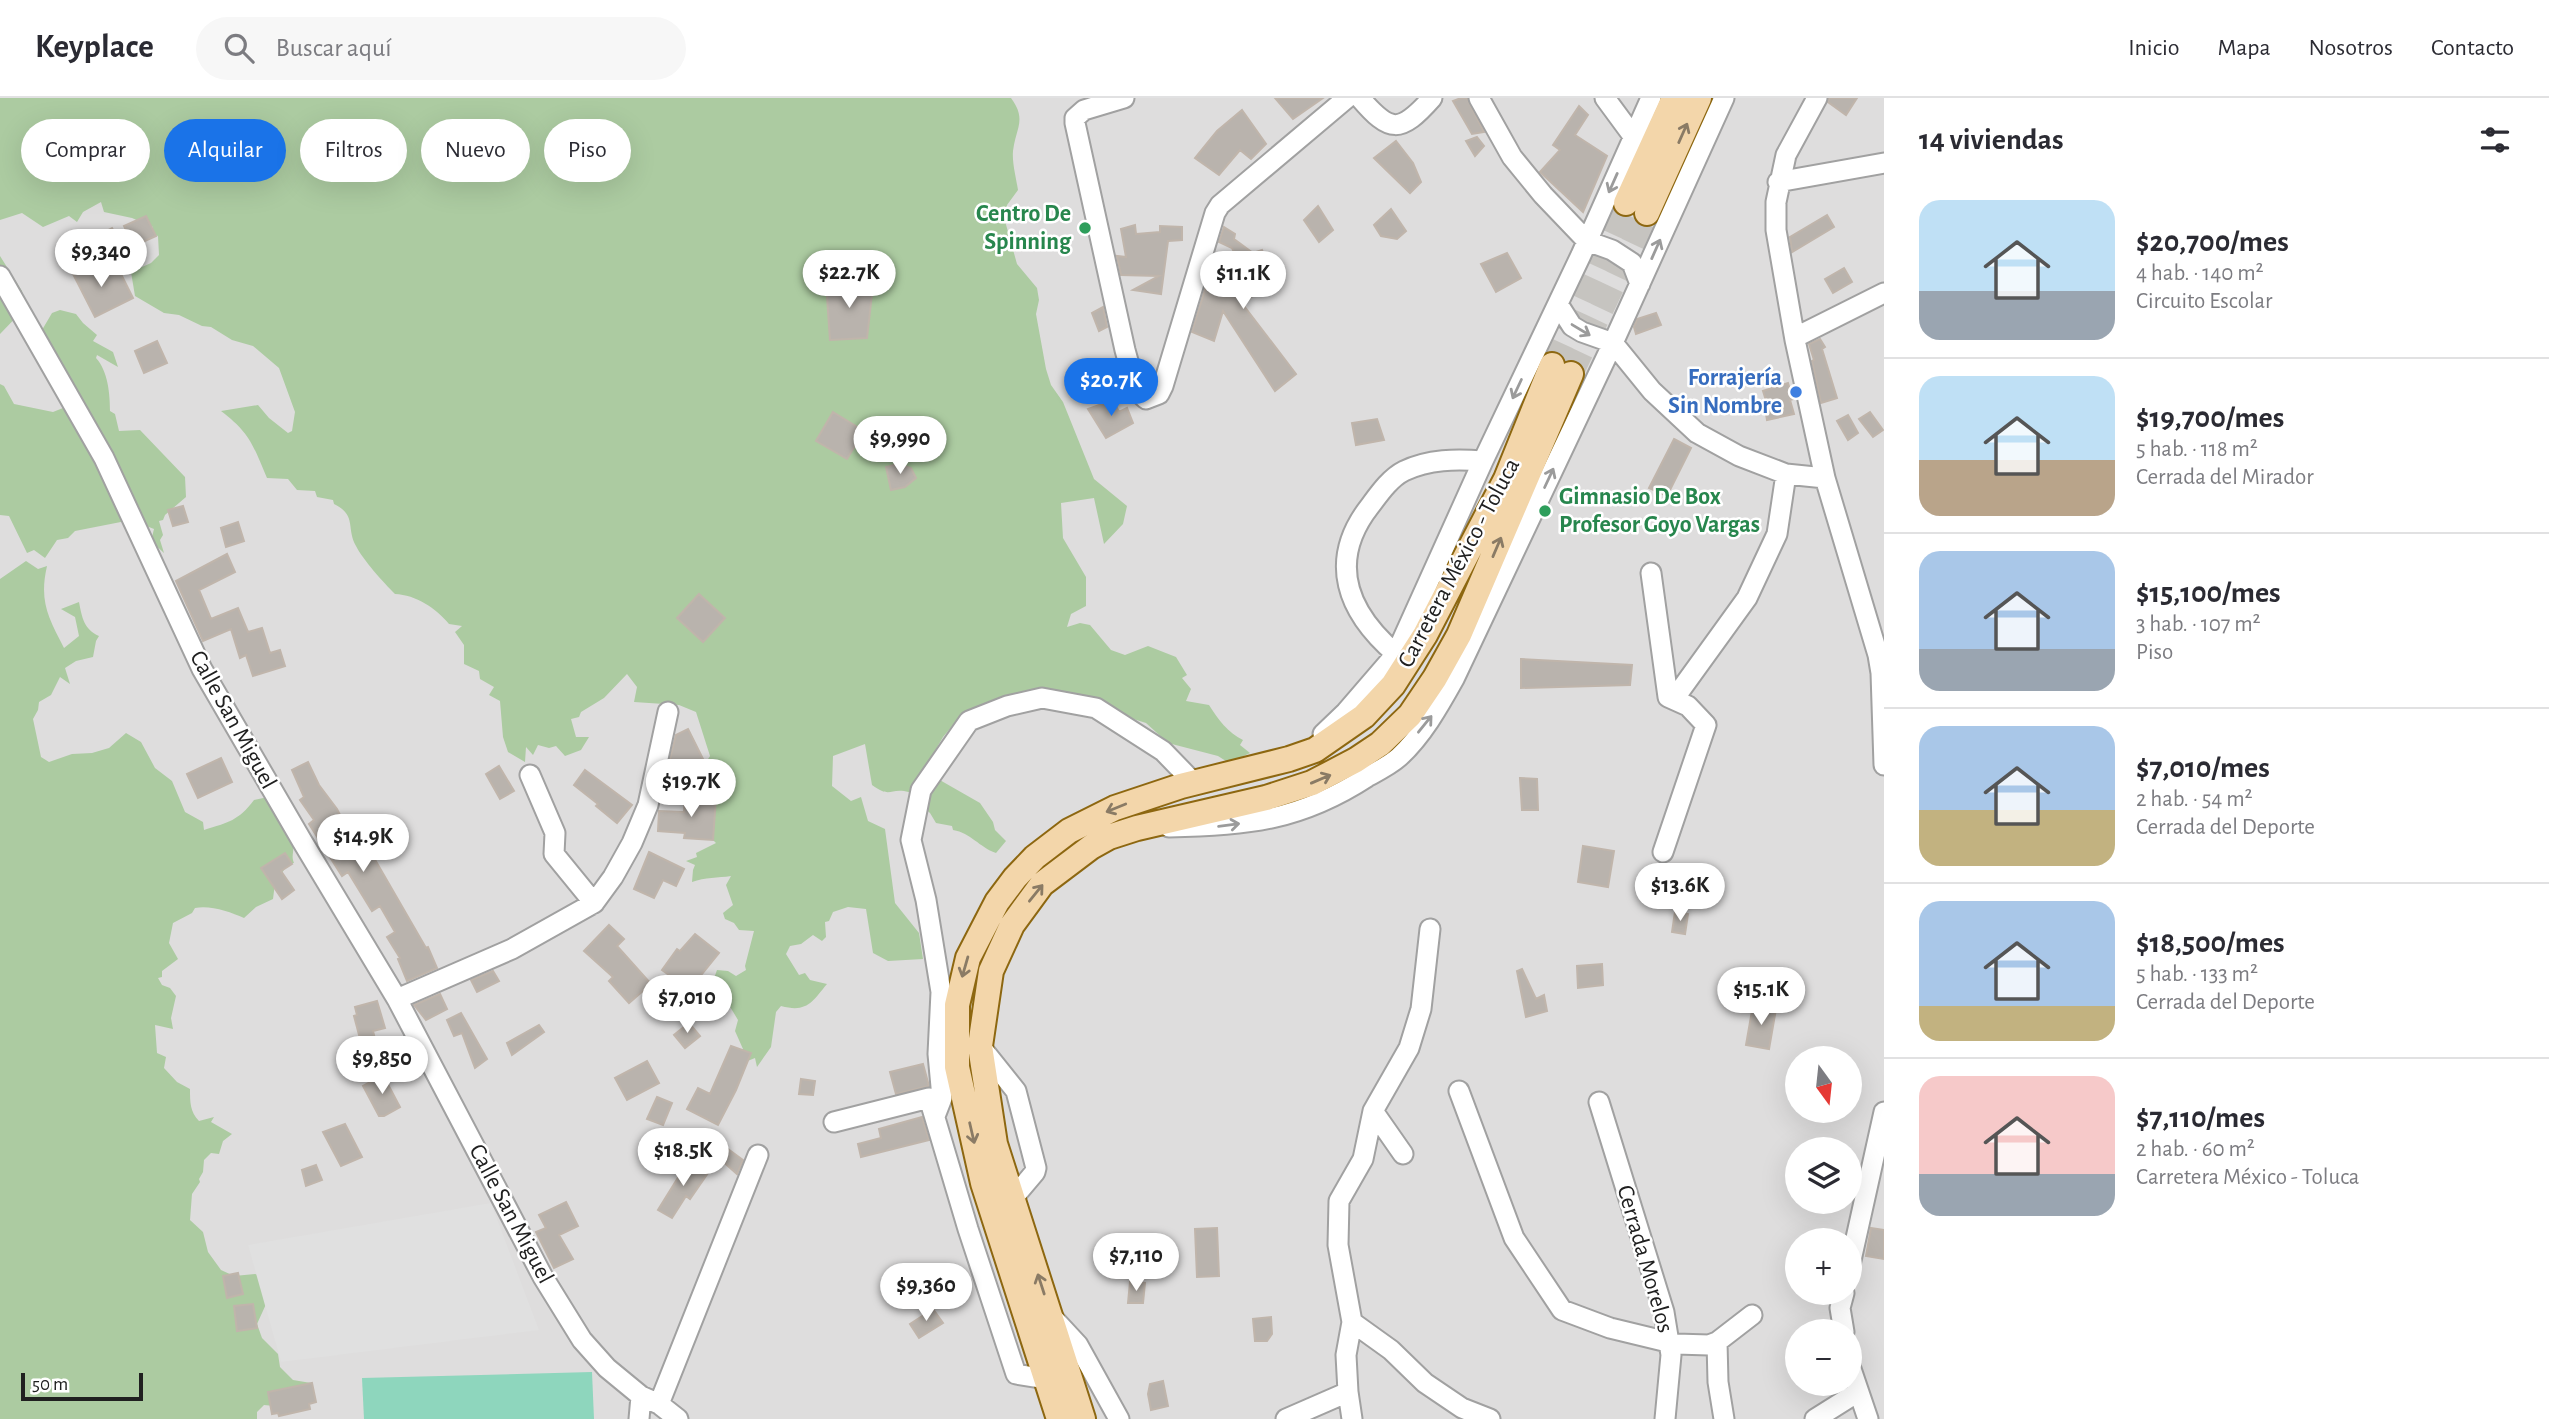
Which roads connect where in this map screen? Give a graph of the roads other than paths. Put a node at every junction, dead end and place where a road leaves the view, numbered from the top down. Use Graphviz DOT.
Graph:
graph roads {
  1 [pos="1124,98"];
  2 [pos="1347,98"];
  3 [pos="1360,98"];
  4 [pos="1432,98"];
  5 [pos="1479,98"];
  6 [pos="1605,98"];
  7 [pos="1651,98"];
  8 [pos="1674,98"];
  9 [pos="1699,98"];
  10 [pos="1724,98"];
  11 [pos="1817,98"];
  12 [pos="1633,136"];
  13 [pos="1884,163"];
  14 [pos="1778,183"];
  15 [pos="1587,241"];
  16 [pos="0,276"];
  17 [pos="1640,284"];
  18 [pos="1884,293"];
  19 [pos="1558,304"];
  20 [pos="1795,340"];
  21 [pos="1613,344"];
  22 [pos="1483,461"];
  23 [pos="1786,474"];
  24 [pos="1825,478"];
  25 [pos="1651,573"];
  26 [pos="1396,654"];
  27 [pos="1883,674"];
  28 [pos="1674,699"];
  29 [pos="668,712"];
  30 [pos="1300,756"];
  31 [pos="1884,765"];
  32 [pos="530,775"];
  33 [pos="1194,783"];
  34 [pos="1137,828"];
  35 [pos="1663,852"];
  36 [pos="594,903"];
  37 [pos="1430,929"];
  38 [pos="397,999"];
  39 [pos="980,1046"];
  40 [pos="1459,1091"];
  41 [pos="1599,1102"];
  42 [pos="932,1107"];
  43 [pos="1373,1111"];
  44 [pos="1884,1112"];
  45 [pos="834,1122"];
  46 [pos="1403,1154"];
  47 [pos="758,1155"];
  48 [pos="1013,1198"];
  49 [pos="1858,1228"];
  50 [pos="1752,1315"];
  51 [pos="1052,1317"];
  52 [pos="1352,1322"];
  53 [pos="1717,1342"];
  54 [pos="1669,1343"];
  55 [pos="1046,1379"];
  56 [pos="1348,1392"];
  57 [pos="1852,1396"];
  58 [pos="1859,1396"];
  59 [pos="650,1400"];
  60 [pos="639,1419"];
  61 [pos="678,1419"];
  62 [pos="1059,1419"];
  63 [pos="1083,1419"];
  64 [pos="1119,1419"];
  65 [pos="1286,1419"];
  66 [pos="1352,1419"];
  67 [pos="1490,1419"];
  68 [pos="1665,1419"];
  69 [pos="1724,1419"];
  70 [pos="1815,1419"];
  71 [pos="1868,1419"];
  1 -- 2 [label="street"];
  3 -- 4 [label="street"];
  5 -- 15 [label="street"];
  6 -- 12 [label="street"];
  7 -- 12 [label="street"];
  8 -- 9 [label="main road, one-way"];
  17 -- 10 [label="street, one-way"];
  11 -- 14 [label="street"];
  12 -- 15 [label="street, one-way"];
  13 -- 14 [label="street"];
  14 -- 20 [label="street"];
  15 -- 17 [label="street"];
  15 -- 19 [label="street"];
  16 -- 38 [label="street, Calle San Miguel"];
  17 -- 21 [label="street"];
  18 -- 20 [label="street"];
  19 -- 21 [label="street, one-way"];
  19 -- 22 [label="street, one-way"];
  20 -- 24 [label="street"];
  21 -- 23 [label="street"];
  34 -- 21 [label="street, one-way"];
  22 -- 26 [label="street"];
  22 -- 26 [label="street"];
  23 -- 24 [label="street"];
  23 -- 28 [label="street"];
  24 -- 27 [label="street"];
  25 -- 28 [label="street"];
  26 -- 30 [label="street"];
  27 -- 31 [label="street"];
  28 -- 35 [label="street"];
  29 -- 36 [label="street"];
  30 -- 33 [label="main road, Carretera México - Toluca"];
  34 -- 30 [label="main road, Carretera México - Toluca, one-way"];
  32 -- 36 [label="street"];
  33 -- 42 [label="street"];
  33 -- 55 [label="main road, Carretera México - Toluca, one-way"];
  39 -- 34 [label="main road, Carretera México - Toluca, one-way"];
  36 -- 38 [label="street"];
  37 -- 43 [label="street"];
  38 -- 59 [label="street, Calle San Miguel"];
  39 -- 48 [label="main road, Carretera México - Toluca"];
  39 -- 48 [label="street"];
  40 -- 54 [label="street"];
  41 -- 54 [label="street, Cerrada Morelos"];
  42 -- 45 [label="street"];
  42 -- 55 [label="street"];
  43 -- 46 [label="street"];
  43 -- 52 [label="street"];
  44 -- 49 [label="street"];
  47 -- 59 [label="street"];
  51 -- 48 [label="main road, Carretera México - Toluca, one-way"];
  50 -- 53 [label="street"];
  51 -- 63 [label="main road, Carretera México - Toluca"];
  51 -- 64 [label="street"];
  52 -- 56 [label="street"];
  52 -- 67 [label="street"];
  53 -- 54 [label="street"];
  53 -- 69 [label="street"];
  54 -- 68 [label="street, Cerrada Morelos"];
  55 -- 62 [label="main road, Carretera México - Toluca"];
  56 -- 65 [label="street"];
  56 -- 66 [label="street"];
  57 -- 70 [label="street"];
  58 -- 71 [label="street"];
  59 -- 60 [label="street"];
  59 -- 61 [label="street, Calle San Miguel"];
}
